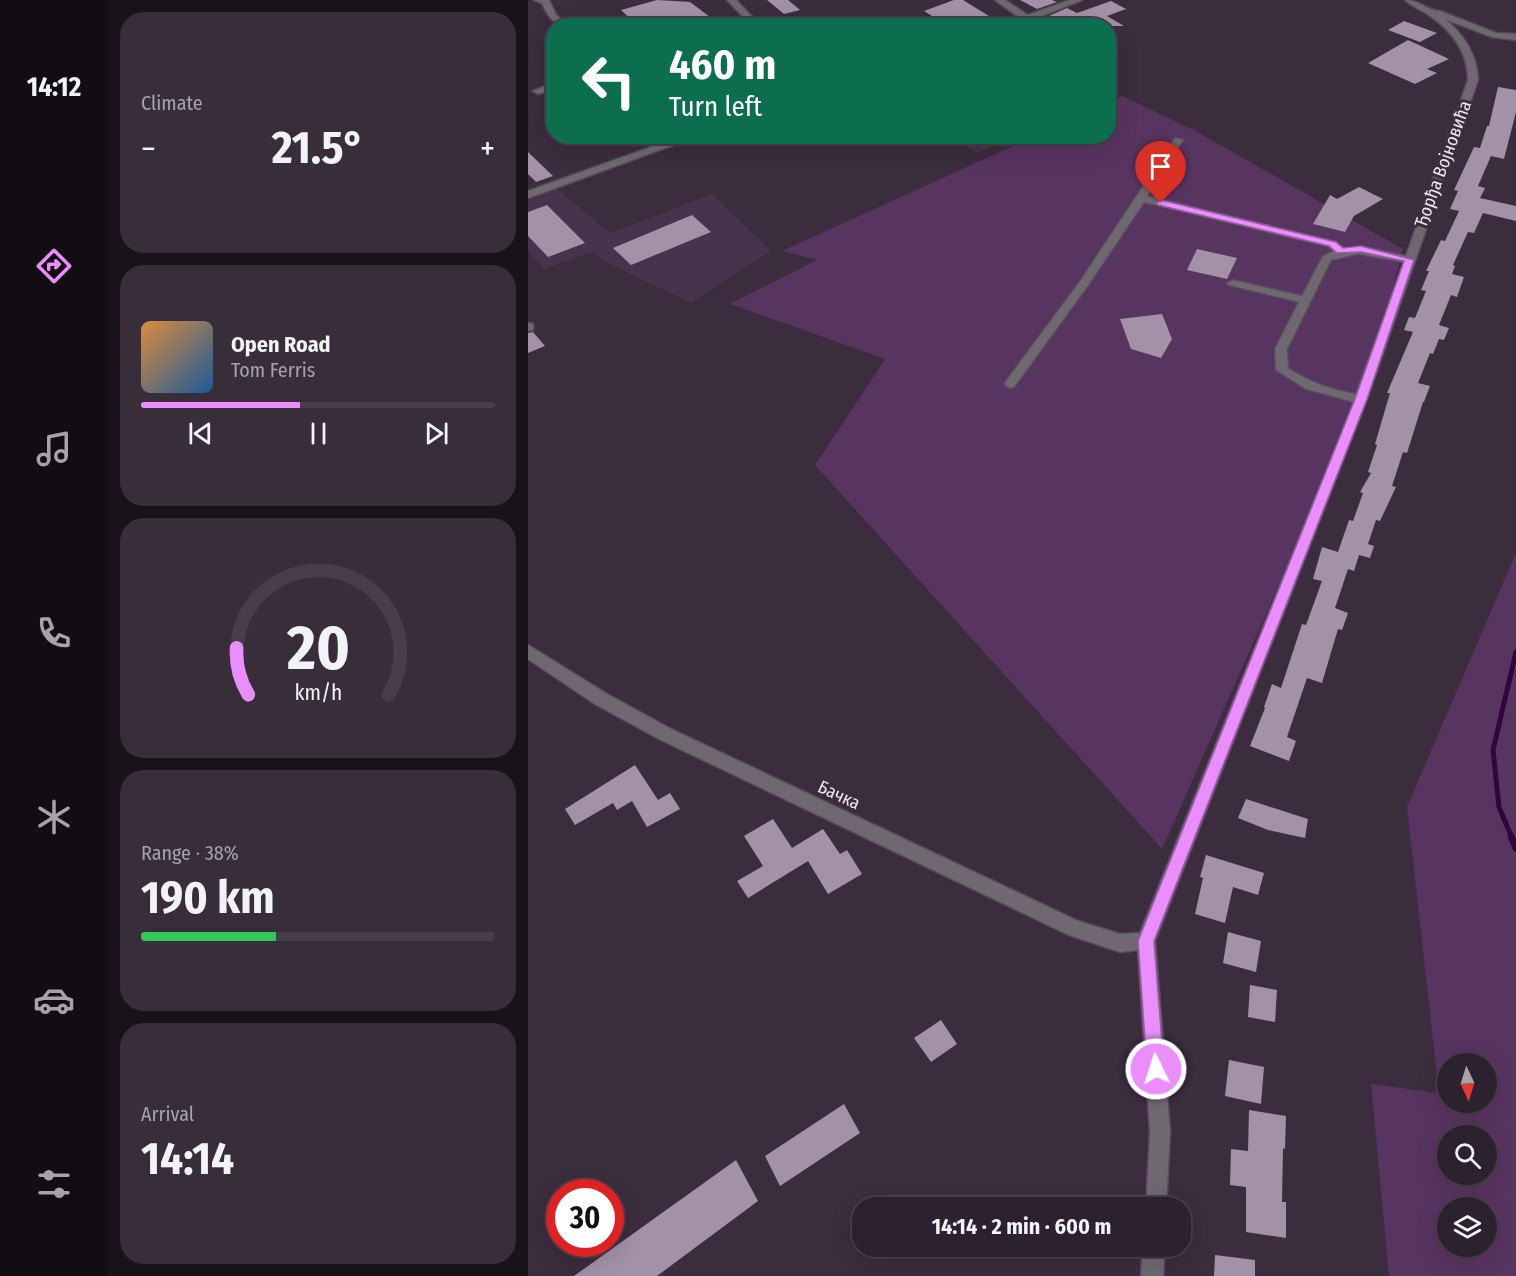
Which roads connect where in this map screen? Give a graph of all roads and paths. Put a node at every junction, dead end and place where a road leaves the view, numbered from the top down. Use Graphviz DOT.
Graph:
graph roads {
  1 [pos="538,0"];
  2 [pos="731,0"];
  3 [pos="999,0"];
  4 [pos="1078,0"];
  5 [pos="1409,0"];
  6 [pos="1431,11"];
  7 [pos="555,18"];
  8 [pos="747,18"];
  9 [pos="1026,18"];
  10 [pos="1516,37"];
  11 [pos="546,88"];
  12 [pos="538,91"];
  13 [pos="1178,140"];
  14 [pos="671,144"];
  15 [pos="528,195"];
  16 [pos="1141,198"];
  17 [pos="1340,251"];
  18 [pos="1409,260"];
  19 [pos="1233,282"];
  20 [pos="1306,300"];
  21 [pos="1010,384"];
  22 [pos="1361,399"];
  23 [pos="528,651"];
  24 [pos="1146,941"];
  25 [pos="1157,1197"];
  26 [pos="1153,1257"];
  27 [pos="1152,1276"];
  1 -- 7 [label="street"];
  2 -- 8 [label="street"];
  3 -- 9 [label="street"];
  4 -- 9 [label="street"];
  5 -- 6 [label="street, Ђорђа Војновића"];
  6 -- 10 [label="street"];
  6 -- 18 [label="street, Ђорђа Војновића"];
  11 -- 12 [label="street"];
  13 -- 16 [label="street"];
  14 -- 15 [label="street"];
  16 -- 17 [label="street"];
  16 -- 21 [label="street"];
  17 -- 18 [label="street"];
  17 -- 20 [label="street"];
  18 -- 22 [label="street, Ђорђа Војновића"];
  19 -- 20 [label="street"];
  20 -- 22 [label="street"];
  22 -- 24 [label="street, Ђорђа Војновића"];
  23 -- 24 [label="street, Бачка"];
  24 -- 25 [label="street, Ђорђа Војновића"];
  26 -- 27 [label="street"];
}
